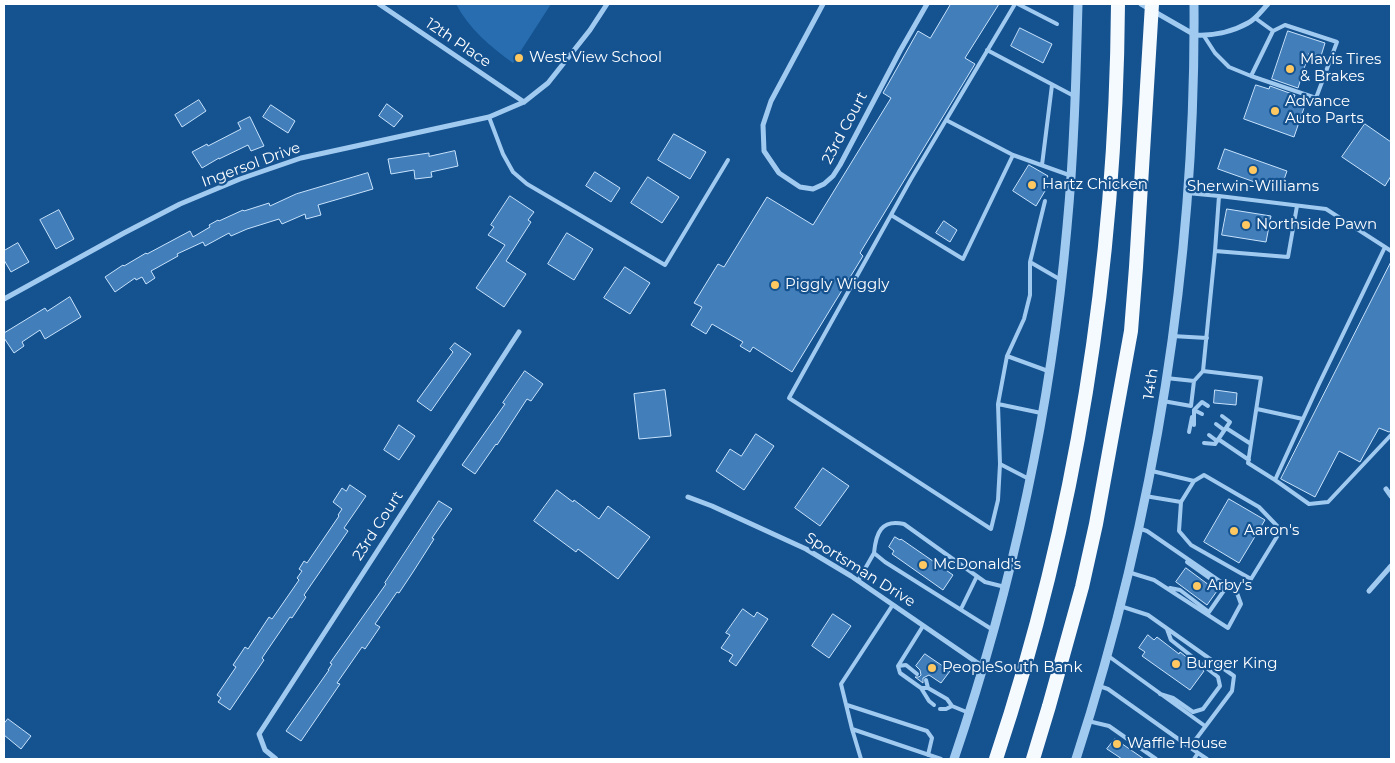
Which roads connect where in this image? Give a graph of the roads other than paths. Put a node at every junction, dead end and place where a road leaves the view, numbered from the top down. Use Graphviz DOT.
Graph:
graph roads {
  1 [pos="379,4"];
  2 [pos="607,4"];
  3 [pos="823,4"];
  4 [pos="927,4"];
  5 [pos="1016,4"];
  6 [pos="1078,4"];
  7 [pos="1118,4"];
  8 [pos="1194,4"];
  9 [pos="1268,4"];
  10 [pos="1148,6"];
  11 [pos="1255,18"];
  12 [pos="1057,24"];
  13 [pos="1273,31"];
  14 [pos="1194,35"];
  15 [pos="1204,36"];
  16 [pos="987,50"];
  17 [pos="1251,76"];
  18 [pos="1052,85"];
  19 [pos="1076,97"];
  20 [pos="524,102"];
  21 [pos="489,117"];
  22 [pos="946,120"];
  23 [pos="1013,155"];
  24 [pos="728,160"];
  25 [pos="1042,165"];
  26 [pos="1072,176"];
  27 [pos="1187,193"];
  28 [pos="1219,196"];
  29 [pos="1045,201"];
  30 [pos="1297,206"];
  31 [pos="891,214"];
  32 [pos="1385,247"];
  33 [pos="1391,251"];
  34 [pos="1215,252"];
  35 [pos="1030,262"];
  36 [pos="1061,280"];
  37 [pos="4,299"];
  38 [pos="519,332"];
  39 [pos="1172,336"];
  40 [pos="1207,338"];
  41 [pos="1008,356"];
  42 [pos="1048,371"];
  43 [pos="1203,371"];
  44 [pos="1166,378"];
  45 [pos="1194,381"];
  46 [pos="1163,401"];
  47 [pos="998,404"];
  48 [pos="1208,406"];
  49 [pos="1192,408"];
  50 [pos="1256,409"];
  51 [pos="1041,413"];
  52 [pos="1202,414"];
  53 [pos="1222,416"];
  54 [pos="1302,418"];
  55 [pos="1216,424"];
  56 [pos="1194,425"];
  57 [pos="1225,429"];
  58 [pos="1189,432"];
  59 [pos="1209,436"];
  60 [pos="1391,436"];
  61 [pos="1217,440"];
  62 [pos="1204,443"];
  63 [pos="1251,444"];
  64 [pos="1249,460"];
  65 [pos="1000,464"];
  66 [pos="1150,470"];
  67 [pos="1029,479"];
  68 [pos="1194,480"];
  69 [pos="1275,480"];
  70 [pos="1386,489"];
  71 [pos="1144,496"];
  72 [pos="1391,496"];
  73 [pos="688,497"];
  74 [pos="1181,502"];
  75 [pos="1138,528"];
  76 [pos="874,553"];
  77 [pos="1184,556"];
  78 [pos="1391,566"];
  79 [pos="1128,572"];
  80 [pos="977,576"];
  81 [pos="858,581"];
  82 [pos="1005,587"];
  83 [pos="1165,587"];
  84 [pos="1369,591"];
  85 [pos="892,606"];
  86 [pos="1120,606"];
  87 [pos="961,609"];
  88 [pos="923,626"];
  89 [pos="1166,628"];
  90 [pos="993,630"];
  91 [pos="1107,655"];
  92 [pos="898,666"];
  93 [pos="982,666"];
  94 [pos="917,674"];
  95 [pos="926,680"];
  96 [pos="1098,686"];
  97 [pos="921,688"];
  98 [pos="928,688"];
  99 [pos="1160,694"];
  100 [pos="847,705"];
  101 [pos="934,705"];
  102 [pos="952,706"];
  103 [pos="940,708"];
  104 [pos="969,713"];
  105 [pos="1088,721"];
  106 [pos="1205,726"];
  107 [pos="852,729"];
  108 [pos="1190,747"];
  109 [pos="1198,753"];
  110 [pos="931,757"];
  111 [pos="276,759"];
  112 [pos="861,759"];
  113 [pos="941,759"];
  114 [pos="954,759"];
  115 [pos="996,759"];
  116 [pos="1032,759"];
  117 [pos="1076,759"];
  118 [pos="1156,759"];
  119 [pos="1194,759"];
  120 [pos="1206,759"];
  1 -- 20 [label="street, 12th Place"];
  2 -- 20 [label="street, Ingersol Drive"];
  3 -- 4 [label="street, 23rd Court"];
  5 -- 12 [label="lane"];
  5 -- 16 [label="lane"];
  6 -- 19 [label="street"];
  7 -- 115 [label="highway"];
  8 -- 14 [label="street, 14th"];
  9 -- 11 [label="street"];
  10 -- 14 [label="street"];
  10 -- 116 [label="highway"];
  11 -- 13 [label="lane"];
  11 -- 15 [label="street"];
  13 -- 17 [label="lane"];
  13 -- 17 [label="lane"];
  14 -- 15 [label="street"];
  14 -- 27 [label="street, 14th"];
  15 -- 17 [label="lane"];
  16 -- 18 [label="lane"];
  16 -- 22 [label="lane"];
  18 -- 19 [label="lane"];
  18 -- 25 [label="lane"];
  19 -- 26 [label="street"];
  20 -- 21 [label="street, Ingersol Drive"];
  21 -- 24 [label="lane"];
  21 -- 37 [label="street, Ingersol Drive"];
  22 -- 23 [label="lane"];
  22 -- 31 [label="lane"];
  23 -- 25 [label="lane"];
  23 -- 31 [label="lane"];
  25 -- 26 [label="lane"];
  26 -- 36 [label="street"];
  27 -- 28 [label="lane"];
  27 -- 39 [label="street, 14th"];
  28 -- 30 [label="lane"];
  28 -- 34 [label="lane"];
  29 -- 35 [label="lane"];
  30 -- 32 [label="lane"];
  30 -- 34 [label="lane"];
  31 -- 65 [label="lane"];
  32 -- 33 [label="lane"];
  32 -- 54 [label="lane"];
  34 -- 40 [label="lane"];
  35 -- 36 [label="lane"];
  35 -- 41 [label="lane"];
  36 -- 42 [label="street"];
  38 -- 111 [label="street, 23rd Court"];
  39 -- 40 [label="lane"];
  39 -- 44 [label="street, 14th"];
  40 -- 43 [label="lane"];
  41 -- 42 [label="lane"];
  41 -- 47 [label="lane"];
  42 -- 51 [label="street"];
  43 -- 45 [label="lane"];
  43 -- 50 [label="lane"];
  44 -- 45 [label="lane"];
  44 -- 46 [label="street, 14th"];
  45 -- 49 [label="lane"];
  46 -- 49 [label="lane"];
  46 -- 66 [label="street, 14th"];
  47 -- 51 [label="lane"];
  47 -- 65 [label="lane"];
  48 -- 49 [label="lane"];
  49 -- 52 [label="lane"];
  49 -- 56 [label="lane"];
  49 -- 58 [label="lane"];
  50 -- 54 [label="lane"];
  50 -- 63 [label="lane"];
  51 -- 67 [label="street"];
  53 -- 57 [label="lane"];
  54 -- 69 [label="lane"];
  55 -- 57 [label="lane"];
  57 -- 61 [label="lane"];
  57 -- 63 [label="lane"];
  59 -- 61 [label="lane"];
  60 -- 69 [label="lane"];
  61 -- 62 [label="lane"];
  61 -- 64 [label="lane"];
  63 -- 64 [label="lane"];
  64 -- 69 [label="lane"];
  65 -- 67 [label="lane"];
  66 -- 68 [label="lane"];
  66 -- 71 [label="street, 14th"];
  67 -- 82 [label="street"];
  68 -- 74 [label="lane"];
  68 -- 74 [label="lane"];
  70 -- 72 [label="street"];
  71 -- 74 [label="lane"];
  71 -- 75 [label="street, 14th"];
  73 -- 81 [label="street, Sportsman Drive"];
  75 -- 77 [label="lane"];
  75 -- 79 [label="street, 14th"];
  76 -- 80 [label="lane"];
  76 -- 81 [label="lane"];
  76 -- 87 [label="lane"];
  77 -- 83 [label="lane"];
  77 -- 83 [label="lane"];
  78 -- 84 [label="street"];
  79 -- 83 [label="lane"];
  79 -- 86 [label="street, 14th"];
  80 -- 82 [label="lane"];
  80 -- 87 [label="lane"];
  81 -- 85 [label="street, Sportsman Drive"];
  82 -- 90 [label="street"];
  85 -- 88 [label="street, Sportsman Drive"];
  85 -- 100 [label="lane"];
  86 -- 89 [label="lane"];
  86 -- 91 [label="street, 14th"];
  87 -- 90 [label="lane"];
  88 -- 92 [label="lane"];
  88 -- 93 [label="street, Sportsman Drive"];
  89 -- 99 [label="lane"];
  89 -- 106 [label="lane"];
  90 -- 93 [label="street"];
  91 -- 96 [label="street, 14th"];
  91 -- 99 [label="lane"];
  92 -- 94 [label="lane"];
  92 -- 97 [label="lane"];
  93 -- 104 [label="street"];
  95 -- 98 [label="lane"];
  96 -- 105 [label="street, 14th"];
  96 -- 108 [label="lane"];
  97 -- 98 [label="lane"];
  97 -- 101 [label="lane"];
  98 -- 102 [label="lane"];
  99 -- 106 [label="lane"];
  100 -- 107 [label="lane"];
  100 -- 110 [label="lane"];
  102 -- 103 [label="lane"];
  102 -- 104 [label="lane"];
  104 -- 114 [label="street"];
  105 -- 117 [label="street, 14th"];
  105 -- 118 [label="lane"];
  106 -- 108 [label="lane"];
  107 -- 110 [label="lane"];
  107 -- 112 [label="lane"];
  108 -- 109 [label="lane"];
  109 -- 119 [label="lane"];
  109 -- 120 [label="lane"];
  110 -- 113 [label="lane"];
}
